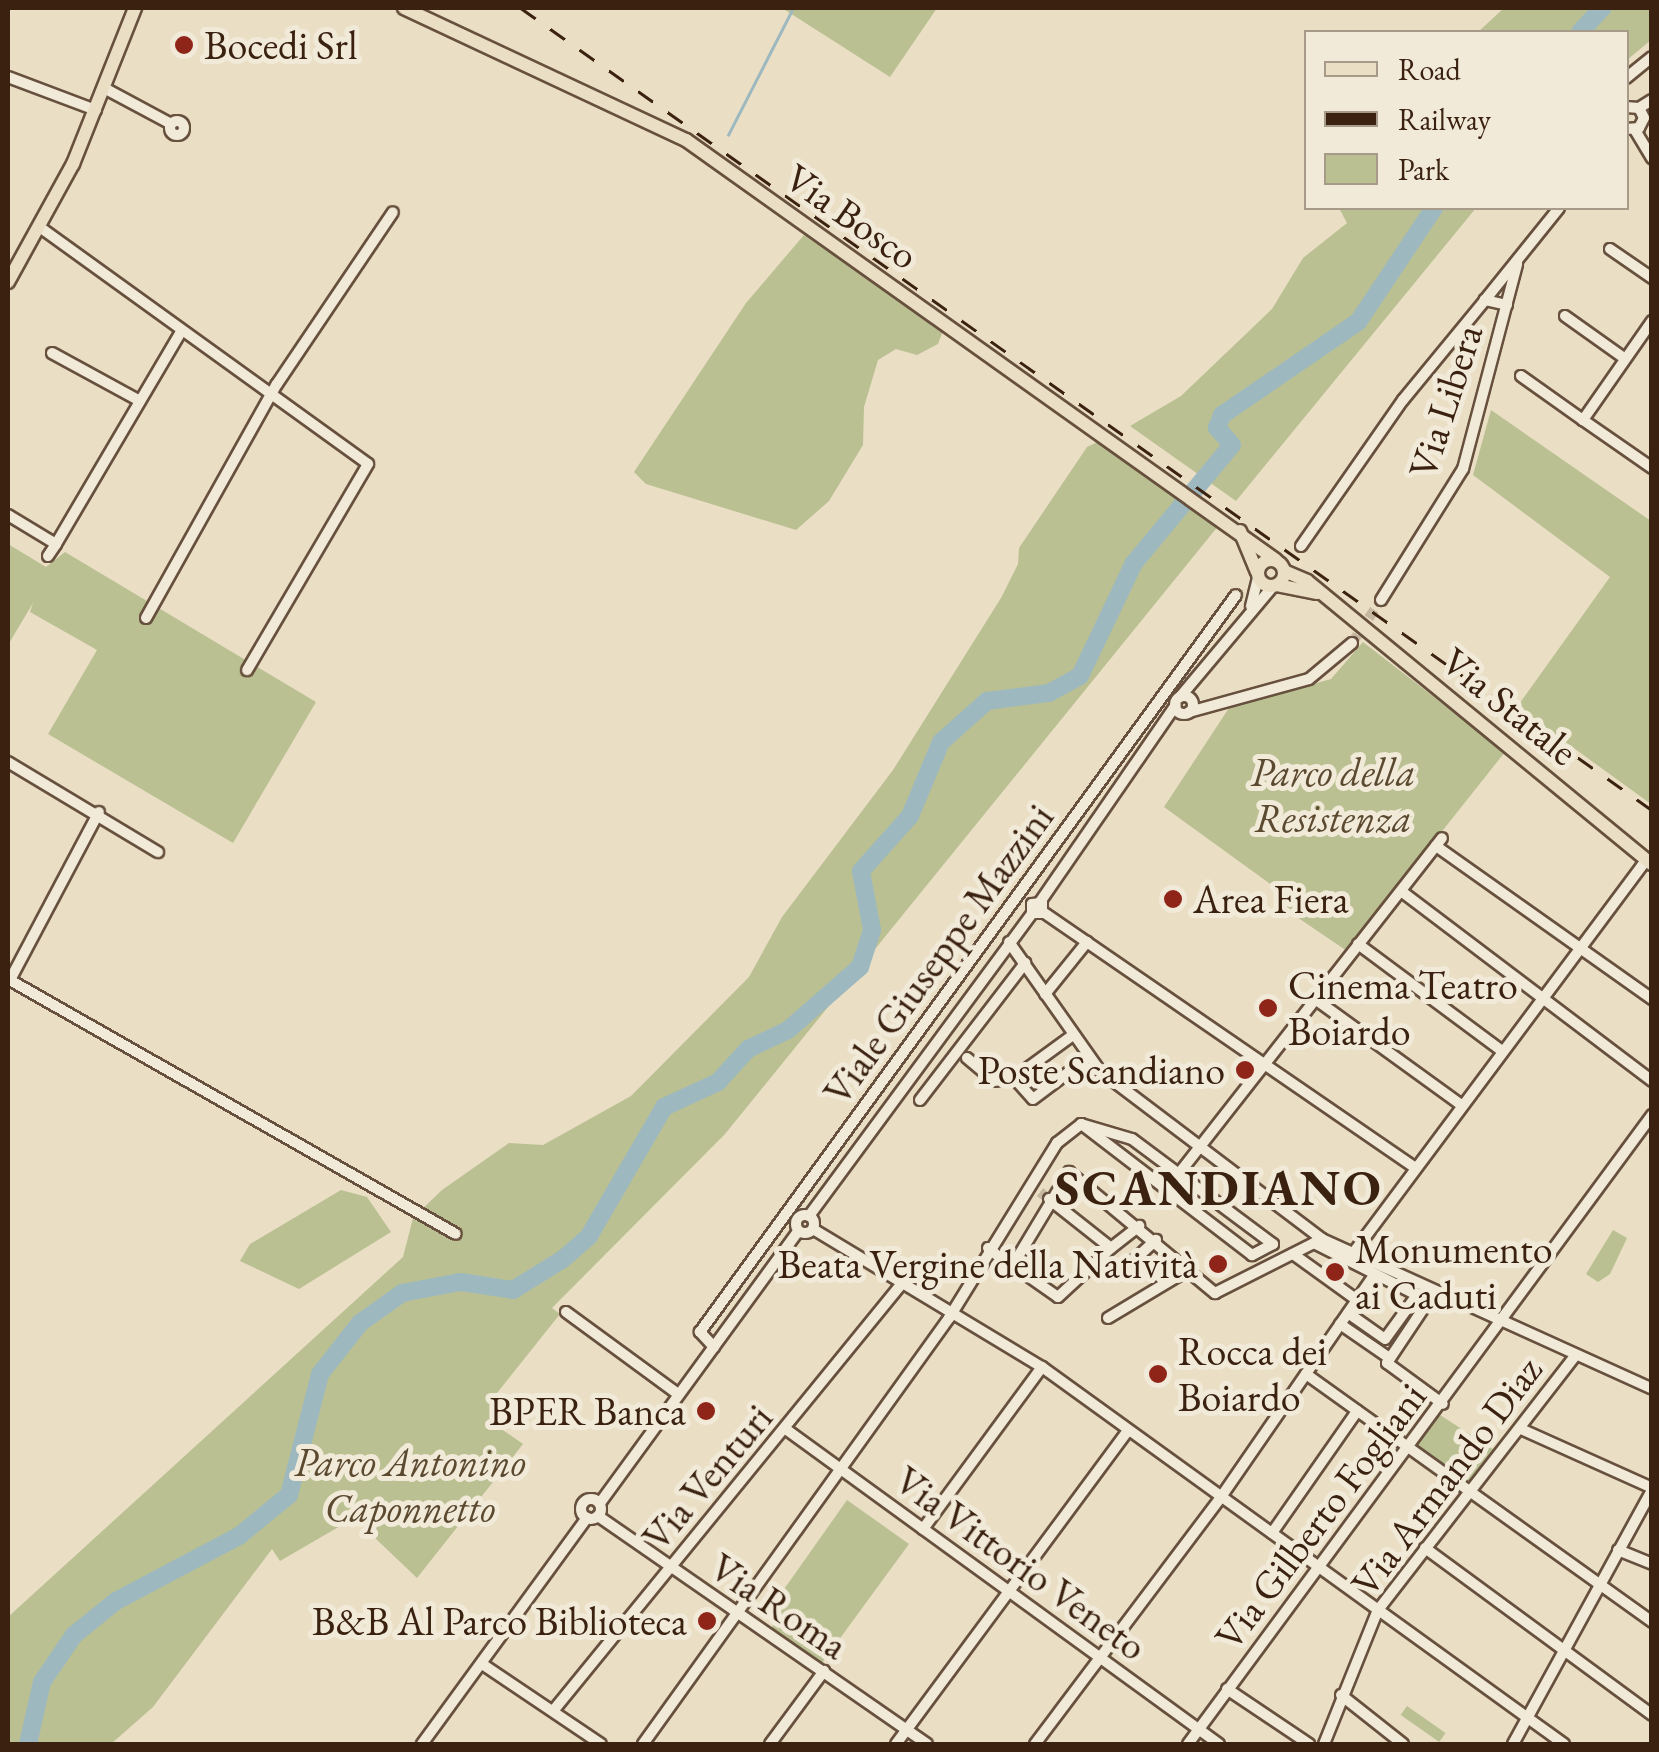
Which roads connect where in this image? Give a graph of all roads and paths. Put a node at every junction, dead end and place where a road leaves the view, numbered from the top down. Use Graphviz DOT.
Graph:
graph roads {
  1 [pos="135,8"];
  2 [pos="404,8"];
  3 [pos="1652,57"];
  4 [pos="1629,76"];
  5 [pos="8,77"];
  6 [pos="104,88"];
  7 [pos="1652,100"];
  8 [pos="1633,108"];
  9 [pos="96,110"];
  10 [pos="171,124"];
  11 [pos="1631,129"];
  12 [pos="1652,158"];
  13 [pos="1557,210"];
  14 [pos="393,212"];
  15 [pos="41,228"];
  16 [pos="1610,249"];
  17 [pos="1517,264"];
  18 [pos="1652,278"];
  19 [pos="8,282"];
  20 [pos="1485,300"];
  21 [pos="1506,306"];
  22 [pos="1564,316"];
  23 [pos="1652,321"];
  24 [pos="182,330"];
  25 [pos="52,354"];
  26 [pos="1624,358"];
  27 [pos="1521,376"];
  28 [pos="272,394"];
  29 [pos="140,401"];
  30 [pos="1583,420"];
  31 [pos="1650,464"];
  32 [pos="8,515"];
  33 [pos="1236,527"];
  34 [pos="56,544"];
  35 [pos="1301,546"];
  36 [pos="48,556"];
  37 [pos="1280,566"];
  38 [pos="1258,576"];
  39 [pos="1275,585"];
  40 [pos="1236,595"];
  41 [pos="1328,598"];
  42 [pos="1380,600"];
  43 [pos="1251,607"];
  44 [pos="146,618"];
  45 [pos="1352,643"];
  46 [pos="247,670"];
  47 [pos="1185,705"];
  48 [pos="8,762"];
  49 [pos="99,812"];
  50 [pos="158,852"];
  51 [pos="1649,862"];
  52 [pos="1402,891"];
  53 [pos="1038,909"];
  54 [pos="1009,942"];
  55 [pos="1088,942"];
  56 [pos="1358,944"];
  57 [pos="1578,946"];
  58 [pos="1026,963"];
  59 [pos="8,979"];
  60 [pos="1045,994"];
  61 [pos="1542,995"];
  62 [pos="1314,999"];
  63 [pos="1652,999"];
  64 [pos="1073,1036"];
  65 [pos="1502,1051"];
  66 [pos="962,1054"];
  67 [pos="1089,1057"];
  68 [pos="1265,1065"];
  69 [pos="1014,1078"];
  70 [pos="1652,1081"];
  71 [pos="920,1100"];
  72 [pos="1460,1104"];
  73 [pos="1652,1116"];
  74 [pos="1081,1124"];
  75 [pos="1198,1150"];
  76 [pos="1048,1156"];
  77 [pos="1414,1167"];
  78 [pos="1065,1168"];
  79 [pos="1179,1173"];
  80 [pos="1029,1185"];
  81 [pos="1166,1190"];
  82 [pos="1046,1197"];
  83 [pos="809,1216"];
  84 [pos="1139,1226"];
  85 [pos="813,1229"];
  86 [pos="798,1231"];
  87 [pos="456,1234"];
  88 [pos="1156,1240"];
  89 [pos="1318,1241"];
  90 [pos="988,1248"];
  91 [pos="1112,1248"];
  92 [pos="1293,1254"];
  93 [pos="1351,1256"];
  94 [pos="1007,1262"];
  95 [pos="1129,1266"];
  96 [pos="1188,1270"];
  97 [pos="1374,1275"];
  98 [pos="904,1281"];
  99 [pos="1433,1294"];
  100 [pos="1357,1300"];
  101 [pos="954,1309"];
  102 [pos="566,1312"];
  103 [pos="1348,1313"];
  104 [pos="1108,1318"];
  105 [pos="1340,1324"];
  106 [pos="1500,1324"];
  107 [pos="714,1348"];
  108 [pos="1574,1357"];
  109 [pos="1388,1360"];
  110 [pos="1042,1367"];
  111 [pos="1306,1374"];
  112 [pos="1652,1388"];
  113 [pos="678,1394"];
  114 [pos="1443,1404"];
  115 [pos="1356,1410"];
  116 [pos="1521,1429"];
  117 [pos="787,1430"];
  118 [pos="1128,1430"];
  119 [pos="1410,1448"];
  120 [pos="841,1468"];
  121 [pos="1652,1489"];
  122 [pos="1470,1491"];
  123 [pos="1221,1497"];
  124 [pos="595,1512"];
  125 [pos="923,1529"];
  126 [pos="1272,1533"];
  127 [pos="1425,1548"];
  128 [pos="1618,1550"];
  129 [pos="1652,1564"];
  130 [pos="1316,1566"];
  131 [pos="669,1567"];
  132 [pos="1599,1586"];
  133 [pos="1008,1590"];
  134 [pos="1378,1610"];
  135 [pos="734,1612"];
  136 [pos="1652,1622"];
  137 [pos="1565,1650"];
  138 [pos="1098,1657"];
  139 [pos="482,1664"];
  140 [pos="824,1671"];
  141 [pos="1227,1689"];
  142 [pos="1341,1695"];
  143 [pos="553,1711"];
  144 [pos="1652,1715"];
  145 [pos="1528,1718"];
  146 [pos="907,1730"];
  147 [pos="1199,1730"];
  148 [pos="582,1740"];
  149 [pos="422,1744"];
  150 [pos="601,1744"];
  151 [pos="643,1744"];
  152 [pos="770,1744"];
  153 [pos="896,1744"];
  154 [pos="927,1744"];
  155 [pos="1035,1744"];
  156 [pos="1188,1744"];
  157 [pos="1219,1744"];
  158 [pos="1309,1744"];
  159 [pos="1324,1744"];
  160 [pos="1403,1744"];
  161 [pos="1513,1744"];
  162 [pos="1564,1744"];
  1 -- 6 [label="main road"];
  2 -- 33 [label="main road, Via Bosco"];
  3 -- 4 [label="street"];
  5 -- 9 [label="street"];
  6 -- 9 [label="main road"];
  6 -- 10 [label="street"];
  7 -- 8 [label="street"];
  8 -- 11 [label="street"];
  9 -- 15 [label="main road"];
  11 -- 12 [label="street"];
  13 -- 17 [label="street"];
  14 -- 28 [label="street"];
  15 -- 19 [label="main road"];
  15 -- 24 [label="street"];
  16 -- 18 [label="street"];
  17 -- 20 [label="street"];
  17 -- 21 [label="street, Via Libera"];
  20 -- 21 [label="street"];
  20 -- 35 [label="street"];
  21 -- 42 [label="street, Via Libera"];
  22 -- 26 [label="street"];
  23 -- 26 [label="street"];
  24 -- 28 [label="street"];
  24 -- 29 [label="street"];
  25 -- 29 [label="street"];
  26 -- 30 [label="street"];
  27 -- 30 [label="street"];
  28 -- 44 [label="street"];
  28 -- 46 [label="street"];
  29 -- 34 [label="street"];
  30 -- 31 [label="street"];
  32 -- 34 [label="street"];
  33 -- 37 [label="main road, Via Statale"];
  33 -- 38 [label="main road"];
  34 -- 36 [label="street"];
  37 -- 38 [label="main road"];
  37 -- 39 [label="main road"];
  37 -- 41 [label="main road, Via Statale"];
  38 -- 39 [label="main road, Via Statale"];
  38 -- 43 [label="street, Viale Giuseppe Mazzini"];
  39 -- 41 [label="main road, Via Statale"];
  39 -- 43 [label="street, Viale Giuseppe Mazzini"];
  40 -- 107 [label="street, Viale Giuseppe Mazzini"];
  41 -- 51 [label="main road, Via Statale"];
  43 -- 47 [label="street, Viale Giuseppe Mazzini"];
  45 -- 47 [label="street"];
  47 -- 53 [label="street, Viale Giuseppe Mazzini"];
  48 -- 49 [label="street"];
  49 -- 50 [label="street"];
  49 -- 59 [label="street"];
  51 -- 57 [label="street"];
  52 -- 56 [label="street"];
  52 -- 57 [label="street"];
  52 -- 61 [label="street"];
  53 -- 54 [label="street, Viale Giuseppe Mazzini"];
  53 -- 55 [label="street"];
  54 -- 58 [label="street"];
  54 -- 83 [label="street, Viale Giuseppe Mazzini"];
  55 -- 60 [label="street"];
  55 -- 68 [label="street"];
  56 -- 62 [label="street"];
  56 -- 65 [label="street"];
  57 -- 61 [label="street"];
  57 -- 63 [label="street"];
  58 -- 60 [label="street"];
  58 -- 66 [label="street"];
  59 -- 87 [label="street"];
  60 -- 64 [label="street"];
  61 -- 65 [label="street"];
  61 -- 70 [label="street"];
  62 -- 68 [label="street"];
  62 -- 72 [label="street"];
  64 -- 67 [label="street"];
  64 -- 69 [label="street"];
  65 -- 72 [label="street"];
  66 -- 69 [label="street"];
  66 -- 71 [label="street"];
  67 -- 69 [label="street"];
  67 -- 75 [label="street"];
  68 -- 75 [label="street"];
  68 -- 77 [label="street"];
  72 -- 77 [label="street"];
  73 -- 106 [label="street, Via Gilberto Fogliani"];
  74 -- 76 [label="street"];
  74 -- 79 [label="street"];
  74 -- 81 [label="street"];
  75 -- 79 [label="street"];
  75 -- 89 [label="street"];
  76 -- 78 [label="street"];
  76 -- 80 [label="street"];
  77 -- 93 [label="street"];
  78 -- 82 [label="street"];
  78 -- 84 [label="street"];
  79 -- 81 [label="street"];
  79 -- 81 [label="street"];
  80 -- 82 [label="street"];
  80 -- 90 [label="street"];
  82 -- 91 [label="street"];
  82 -- 94 [label="street"];
  83 -- 85 [label="street"];
  83 -- 86 [label="street, Viale Giuseppe Mazzini"];
  84 -- 88 [label="street"];
  84 -- 91 [label="street"];
  85 -- 86 [label="street"];
  85 -- 98 [label="street"];
  86 -- 107 [label="street"];
  88 -- 95 [label="street"];
  88 -- 96 [label="street"];
  89 -- 92 [label="street"];
  89 -- 93 [label="street"];
  89 -- 97 [label="street"];
  90 -- 94 [label="street"];
  90 -- 101 [label="street"];
  91 -- 94 [label="street"];
  92 -- 96 [label="street"];
  92 -- 100 [label="street"];
  93 -- 99 [label="street"];
  96 -- 104 [label="street"];
  97 -- 100 [label="street"];
  97 -- 103 [label="street"];
  98 -- 101 [label="street"];
  98 -- 117 [label="street, Via Venturi"];
  99 -- 106 [label="street"];
  99 -- 109 [label="street"];
  100 -- 103 [label="street"];
  101 -- 110 [label="street"];
  101 -- 120 [label="street"];
  102 -- 113 [label="street"];
  103 -- 105 [label="street"];
  105 -- 109 [label="street"];
  105 -- 111 [label="street"];
  106 -- 108 [label="street"];
  106 -- 114 [label="street, Via Gilberto Fogliani"];
  107 -- 113 [label="street"];
  108 -- 112 [label="street"];
  108 -- 116 [label="street, Via Armando Diaz"];
  109 -- 114 [label="street"];
  110 -- 118 [label="street"];
  110 -- 125 [label="street"];
  111 -- 115 [label="street"];
  111 -- 123 [label="street"];
  113 -- 124 [label="street"];
  114 -- 119 [label="street, Via Gilberto Fogliani"];
  115 -- 119 [label="street"];
  115 -- 126 [label="street"];
  116 -- 121 [label="street"];
  116 -- 122 [label="street, Via Armando Diaz"];
  117 -- 120 [label="street, Via Vittorio Veneto"];
  117 -- 131 [label="street, Via Venturi"];
  118 -- 123 [label="street"];
  118 -- 133 [label="street"];
  119 -- 122 [label="street"];
  119 -- 130 [label="street, Via Gilberto Fogliani"];
  120 -- 125 [label="street, Via Vittorio Veneto"];
  120 -- 135 [label="street"];
  121 -- 128 [label="street"];
  122 -- 127 [label="street, Via Armando Diaz"];
  122 -- 132 [label="street"];
  123 -- 126 [label="street"];
  123 -- 138 [label="street"];
  124 -- 131 [label="street, Via Roma"];
  124 -- 139 [label="street"];
  125 -- 133 [label="street, Via Vittorio Veneto"];
  126 -- 130 [label="street"];
  127 -- 134 [label="street, Via Armando Diaz"];
  127 -- 137 [label="street"];
  128 -- 129 [label="street"];
  128 -- 132 [label="street"];
  130 -- 134 [label="street"];
  130 -- 141 [label="street, Via Gilberto Fogliani"];
  131 -- 135 [label="street, Via Roma"];
  131 -- 143 [label="street, Via Venturi"];
  132 -- 136 [label="street"];
  132 -- 137 [label="street"];
  133 -- 138 [label="street, Via Vittorio Veneto"];
  133 -- 146 [label="street"];
  134 -- 142 [label="street, Via Armando Diaz"];
  134 -- 145 [label="street"];
  135 -- 140 [label="street, Via Roma"];
  135 -- 151 [label="street"];
  137 -- 144 [label="street"];
  137 -- 145 [label="street"];
  138 -- 147 [label="street, Via Vittorio Veneto"];
  138 -- 155 [label="street"];
  139 -- 143 [label="street"];
  139 -- 149 [label="street"];
  140 -- 146 [label="street, Via Roma"];
  140 -- 152 [label="street"];
  141 -- 147 [label="street, Via Gilberto Fogliani"];
  141 -- 158 [label="street"];
  142 -- 159 [label="street, Via Armando Diaz"];
  142 -- 160 [label="street"];
  143 -- 148 [label="street"];
  145 -- 161 [label="street"];
  145 -- 162 [label="street"];
  146 -- 153 [label="street"];
  146 -- 154 [label="street, Via Roma"];
  147 -- 156 [label="street, Via Gilberto Fogliani"];
  147 -- 157 [label="street, Via Vittorio Veneto"];
  148 -- 150 [label="street"];
}
